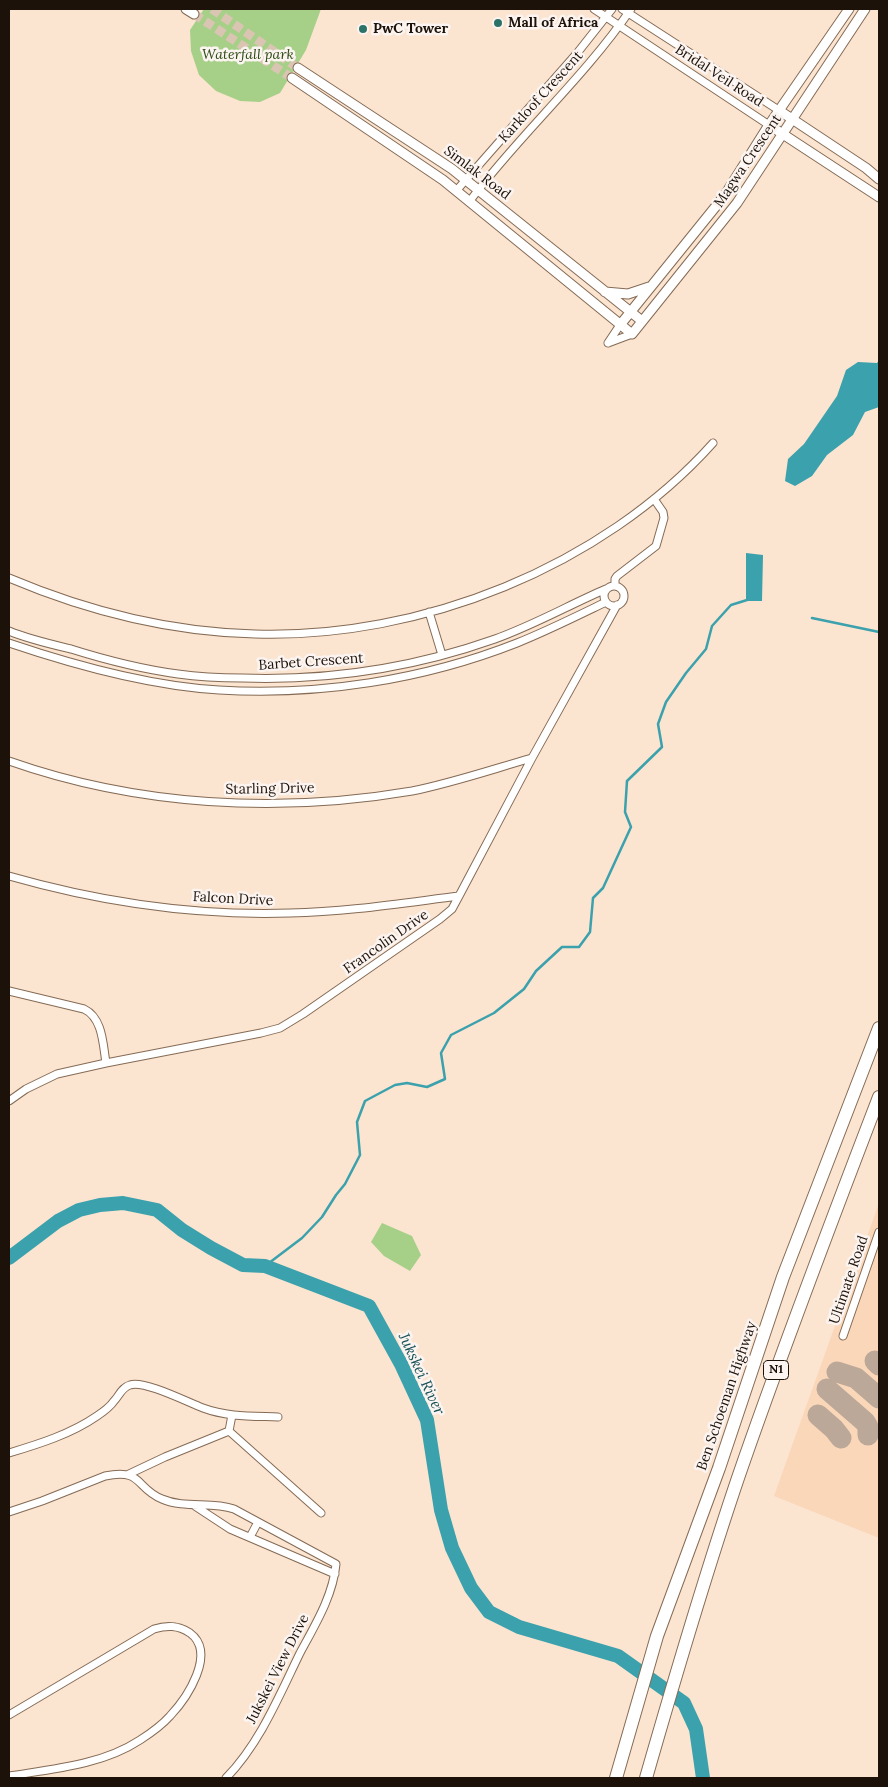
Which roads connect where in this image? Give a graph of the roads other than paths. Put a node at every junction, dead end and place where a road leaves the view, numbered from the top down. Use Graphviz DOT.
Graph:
graph roads {
  1 [pos="186,9"];
  2 [pos="594,9"];
  3 [pos="612,9"];
  4 [pos="849,9"];
  5 [pos="865,9"];
  6 [pos="627,10"];
  7 [pos="194,14"];
  8 [pos="606,17"];
  9 [pos="619,26"];
  10 [pos="298,68"];
  11 [pos="292,78"];
  12 [pos="780,111"];
  13 [pos="793,119"];
  14 [pos="769,125"];
  15 [pos="782,135"];
  16 [pos="879,178"];
  17 [pos="464,180"];
  18 [pos="478,190"];
  19 [pos="456,191"];
  20 [pos="879,197"];
  21 [pos="469,202"];
  22 [pos="652,286"];
  23 [pos="605,292"];
  24 [pos="630,312"];
  25 [pos="642,321"];
  26 [pos="620,325"];
  27 [pos="632,334"];
  28 [pos="713,443"];
  29 [pos="654,499"];
  30 [pos="9,578"];
  31 [pos="615,586"];
  32 [pos="606,589"];
  33 [pos="606,602"];
  34 [pos="616,605"];
  35 [pos="429,612"];
  36 [pos="12,632"];
  37 [pos="9,643"];
  38 [pos="442,655"];
  39 [pos="418,661"];
  40 [pos="115,662"];
  41 [pos="421,672"];
  42 [pos="113,674"];
  43 [pos="221,678"];
  44 [pos="304,678"];
  45 [pos="218,690"];
  46 [pos="303,690"];
  47 [pos="532,758"];
  48 [pos="9,761"];
  49 [pos="9,876"];
  50 [pos="459,896"];
  51 [pos="9,991"];
  52 [pos="879,1028"];
  53 [pos="106,1063"];
  54 [pos="879,1096"];
  55 [pos="9,1101"];
  56 [pos="879,1232"];
  57 [pos="843,1336"];
  58 [pos="232,1415"];
  59 [pos="278,1417"];
  60 [pos="229,1431"];
  61 [pos="9,1453"];
  62 [pos="129,1474"];
  63 [pos="195,1506"];
  64 [pos="9,1512"];
  65 [pos="321,1513"];
  66 [pos="258,1522"];
  67 [pos="250,1538"];
  68 [pos="336,1574"];
  69 [pos="9,1715"];
  70 [pos="9,1776"];
  71 [pos="226,1778"];
  72 [pos="616,1778"];
  73 [pos="646,1778"];
  1 -- 7 [label="street"];
  2 -- 8 [label="street, Bridal Veil Road"];
  3 -- 8 [label="street, Karkloof Crescent"];
  4 -- 12 [label="street, Magwa Crescent"];
  5 -- 13 [label="street, Magwa Crescent"];
  6 -- 9 [label="street, Karkloof Crescent"];
  6 -- 12 [label="street, Bridal Veil Road"];
  8 -- 9 [label="street, Bridal Veil Road"];
  8 -- 17 [label="street, Karkloof Crescent"];
  9 -- 14 [label="street, Bridal Veil Road"];
  9 -- 18 [label="street, Karkloof Crescent"];
  10 -- 17 [label="street, Simlak Road"];
  11 -- 19 [label="street, Simlak Road"];
  12 -- 13 [label="street, Bridal Veil Road"];
  12 -- 14 [label="street, Magwa Crescent"];
  13 -- 15 [label="street, Magwa Crescent"];
  13 -- 16 [label="street, Bridal Veil Road"];
  14 -- 15 [label="street, Bridal Veil Road"];
  14 -- 22 [label="street, Magwa Crescent"];
  15 -- 20 [label="street, Bridal Veil Road"];
  15 -- 25 [label="street, Magwa Crescent"];
  17 -- 18 [label="street, Simlak Road"];
  17 -- 19 [label="street, Karkloof Crescent"];
  18 -- 21 [label="street, Karkloof Crescent"];
  18 -- 23 [label="street, Simlak Road"];
  19 -- 21 [label="street, Simlak Road"];
  21 -- 26 [label="street, Simlak Road"];
  22 -- 23 [label="street"];
  22 -- 24 [label="street, Magwa Crescent"];
  23 -- 24 [label="street, Simlak Road"];
  24 -- 25 [label="street, Simlak Road"];
  24 -- 26 [label="street, Magwa Crescent"];
  25 -- 27 [label="street, Magwa Crescent"];
  26 -- 27 [label="street, Simlak Road"];
  26 -- 27 [label="street"];
  28 -- 29 [label="street"];
  29 -- 31 [label="street"];
  29 -- 35 [label="street"];
  30 -- 35 [label="street"];
  31 -- 32 [label="street"];
  31 -- 34 [label="street"];
  32 -- 33 [label="street"];
  32 -- 38 [label="street, Barbet Crescent"];
  33 -- 34 [label="street"];
  33 -- 41 [label="street, Barbet Crescent"];
  34 -- 47 [label="street, Francolin Drive"];
  35 -- 38 [label="street"];
  36 -- 37 [label="street"];
  36 -- 40 [label="street, Barbet Crescent"];
  37 -- 42 [label="street, Barbet Crescent"];
  38 -- 39 [label="street, Barbet Crescent"];
  39 -- 41 [label="street"];
  39 -- 44 [label="street, Barbet Crescent"];
  40 -- 42 [label="street"];
  40 -- 43 [label="street, Barbet Crescent"];
  41 -- 46 [label="street, Barbet Crescent"];
  42 -- 45 [label="street, Barbet Crescent"];
  43 -- 44 [label="street, Barbet Crescent"];
  43 -- 45 [label="street"];
  44 -- 46 [label="street"];
  45 -- 46 [label="street, Barbet Crescent"];
  47 -- 48 [label="street, Starling Drive"];
  47 -- 50 [label="street, Francolin Drive"];
  49 -- 50 [label="street, Falcon Drive"];
  50 -- 53 [label="street, Francolin Drive"];
  51 -- 53 [label="street"];
  52 -- 72 [label="highway, Ben Schoeman Highway / N1"];
  53 -- 55 [label="street, Francolin Drive"];
  54 -- 73 [label="highway, N1"];
  56 -- 57 [label="street, Ultimate Road"];
  58 -- 59 [label="street"];
  58 -- 60 [label="street"];
  58 -- 61 [label="street"];
  60 -- 62 [label="street"];
  60 -- 65 [label="street"];
  62 -- 63 [label="street"];
  62 -- 64 [label="street"];
  63 -- 66 [label="street"];
  63 -- 67 [label="street"];
  66 -- 67 [label="street"];
  66 -- 68 [label="street, Jukskei View Drive"];
  67 -- 68 [label="street"];
  68 -- 71 [label="street, Jukskei View Drive"];
  69 -- 70 [label="street"];
}
